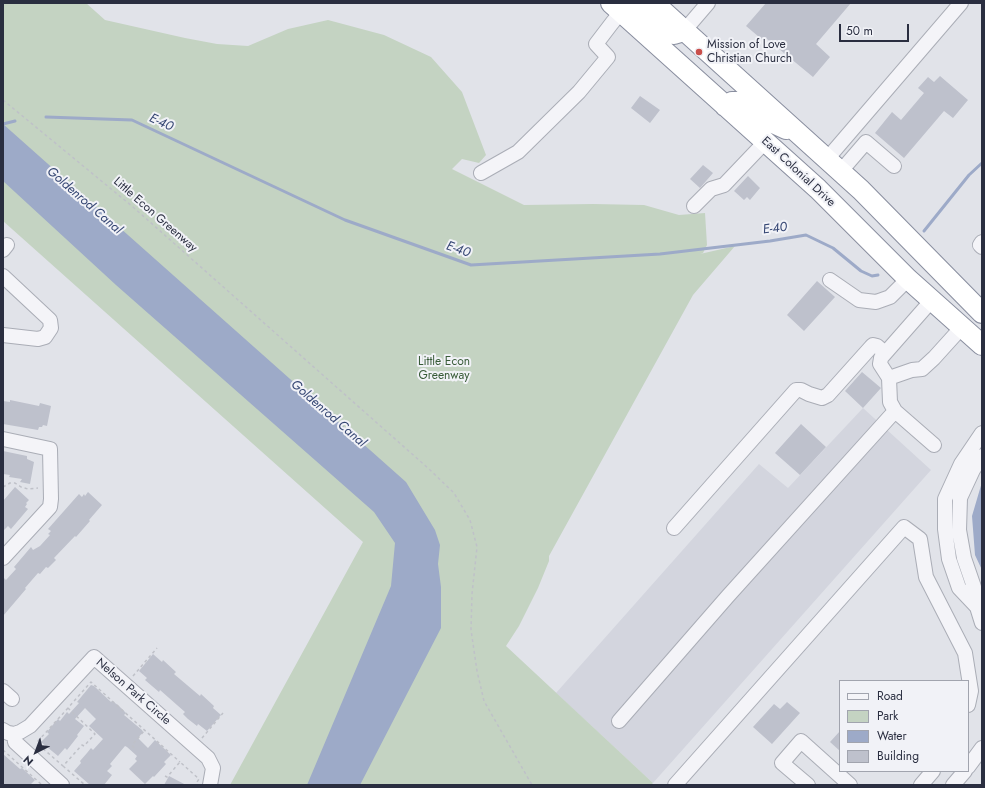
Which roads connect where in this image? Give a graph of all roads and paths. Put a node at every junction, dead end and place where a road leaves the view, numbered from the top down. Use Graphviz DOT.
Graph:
graph roads {
  1 [pos="654,3"];
  2 [pos="708,3"];
  3 [pos="961,3"];
  4 [pos="615,6"];
  5 [pos="684,31"];
  6 [pos="3,100"];
  7 [pos="725,106"];
  8 [pos="804,137"];
  9 [pos="765,142"];
  10 [pos="834,165"];
  11 [pos="894,166"];
  12 [pos="481,173"];
  13 [pos="694,206"];
  14 [pos="982,242"];
  15 [pos="982,247"];
  16 [pos="3,276"];
  17 [pos="908,279"];
  18 [pos="830,280"];
  19 [pos="932,300"];
  20 [pos="981,311"];
  21 [pos="962,327"];
  22 [pos="3,335"];
  23 [pos="982,346"];
  24 [pos="885,353"];
  25 [pos="889,378"];
  26 [pos="895,411"];
  27 [pos="982,433"];
  28 [pos="3,439"];
  29 [pos="934,445"];
  30 [pos="982,456"];
  31 [pos="3,487"];
  32 [pos="38,488"];
  33 [pos="674,528"];
  34 [pos="3,558"];
  35 [pos="977,607"];
  36 [pos="982,623"];
  37 [pos="157,648"];
  38 [pos="131,678"];
  39 [pos="969,700"];
  40 [pos="68,708"];
  41 [pos="223,713"];
  42 [pos="619,721"];
  43 [pos="145,730"];
  44 [pos="8,732"];
  45 [pos="200,740"];
  46 [pos="134,748"];
  47 [pos="982,748"];
  48 [pos="3,750"];
  49 [pos="180,762"];
  50 [pos="63,766"];
  51 [pos="969,766"];
  52 [pos="932,772"];
  53 [pos="964,772"];
  54 [pos="165,776"];
  55 [pos="42,785"];
  56 [pos="62,785"];
  57 [pos="85,785"];
  58 [pos="195,785"];
  59 [pos="210,785"];
  60 [pos="532,785"];
  61 [pos="675,785"];
  62 [pos="808,785"];
  63 [pos="850,785"];
  64 [pos="921,785"];
  65 [pos="953,785"];
  1 -- 5 [label="highway"];
  2 -- 5 [label="street"];
  3 -- 10 [label="street"];
  4 -- 5 [label="highway"];
  4 -- 7 [label="highway, East Colonial Drive"];
  4 -- 12 [label="street"];
  5 -- 8 [label="highway"];
  6 -- 60 [label="path, Little Econ Greenway"];
  7 -- 8 [label="highway"];
  7 -- 9 [label="highway, East Colonial Drive"];
  8 -- 10 [label="highway"];
  9 -- 13 [label="street"];
  9 -- 17 [label="highway, East Colonial Drive"];
  10 -- 11 [label="street"];
  10 -- 20 [label="highway"];
  14 -- 15 [label="street"];
  16 -- 22 [label="street"];
  17 -- 18 [label="street"];
  17 -- 19 [label="highway, East Colonial Drive"];
  19 -- 21 [label="highway, East Colonial Drive"];
  19 -- 24 [label="street"];
  21 -- 23 [label="highway, East Colonial Drive"];
  21 -- 25 [label="street"];
  24 -- 25 [label="street"];
  24 -- 33 [label="street"];
  25 -- 26 [label="street"];
  26 -- 29 [label="street"];
  26 -- 42 [label="street"];
  27 -- 35 [label="street"];
  28 -- 34 [label="street"];
  30 -- 35 [label="street"];
  31 -- 32 [label="path"];
  35 -- 36 [label="street"];
  37 -- 38 [label="path"];
  39 -- 61 [label="street"];
  40 -- 43 [label="path"];
  40 -- 50 [label="path"];
  40 -- 50 [label="path"];
  41 -- 45 [label="path"];
  43 -- 46 [label="path"];
  43 -- 49 [label="path"];
  44 -- 56 [label="street"];
  44 -- 59 [label="street, Nelson Park Circle"];
  47 -- 51 [label="street"];
  48 -- 55 [label="path"];
  49 -- 54 [label="path"];
  49 -- 58 [label="path"];
  50 -- 57 [label="path"];
  52 -- 64 [label="street"];
  53 -- 65 [label="street"];
  62 -- 63 [label="street"];
}
